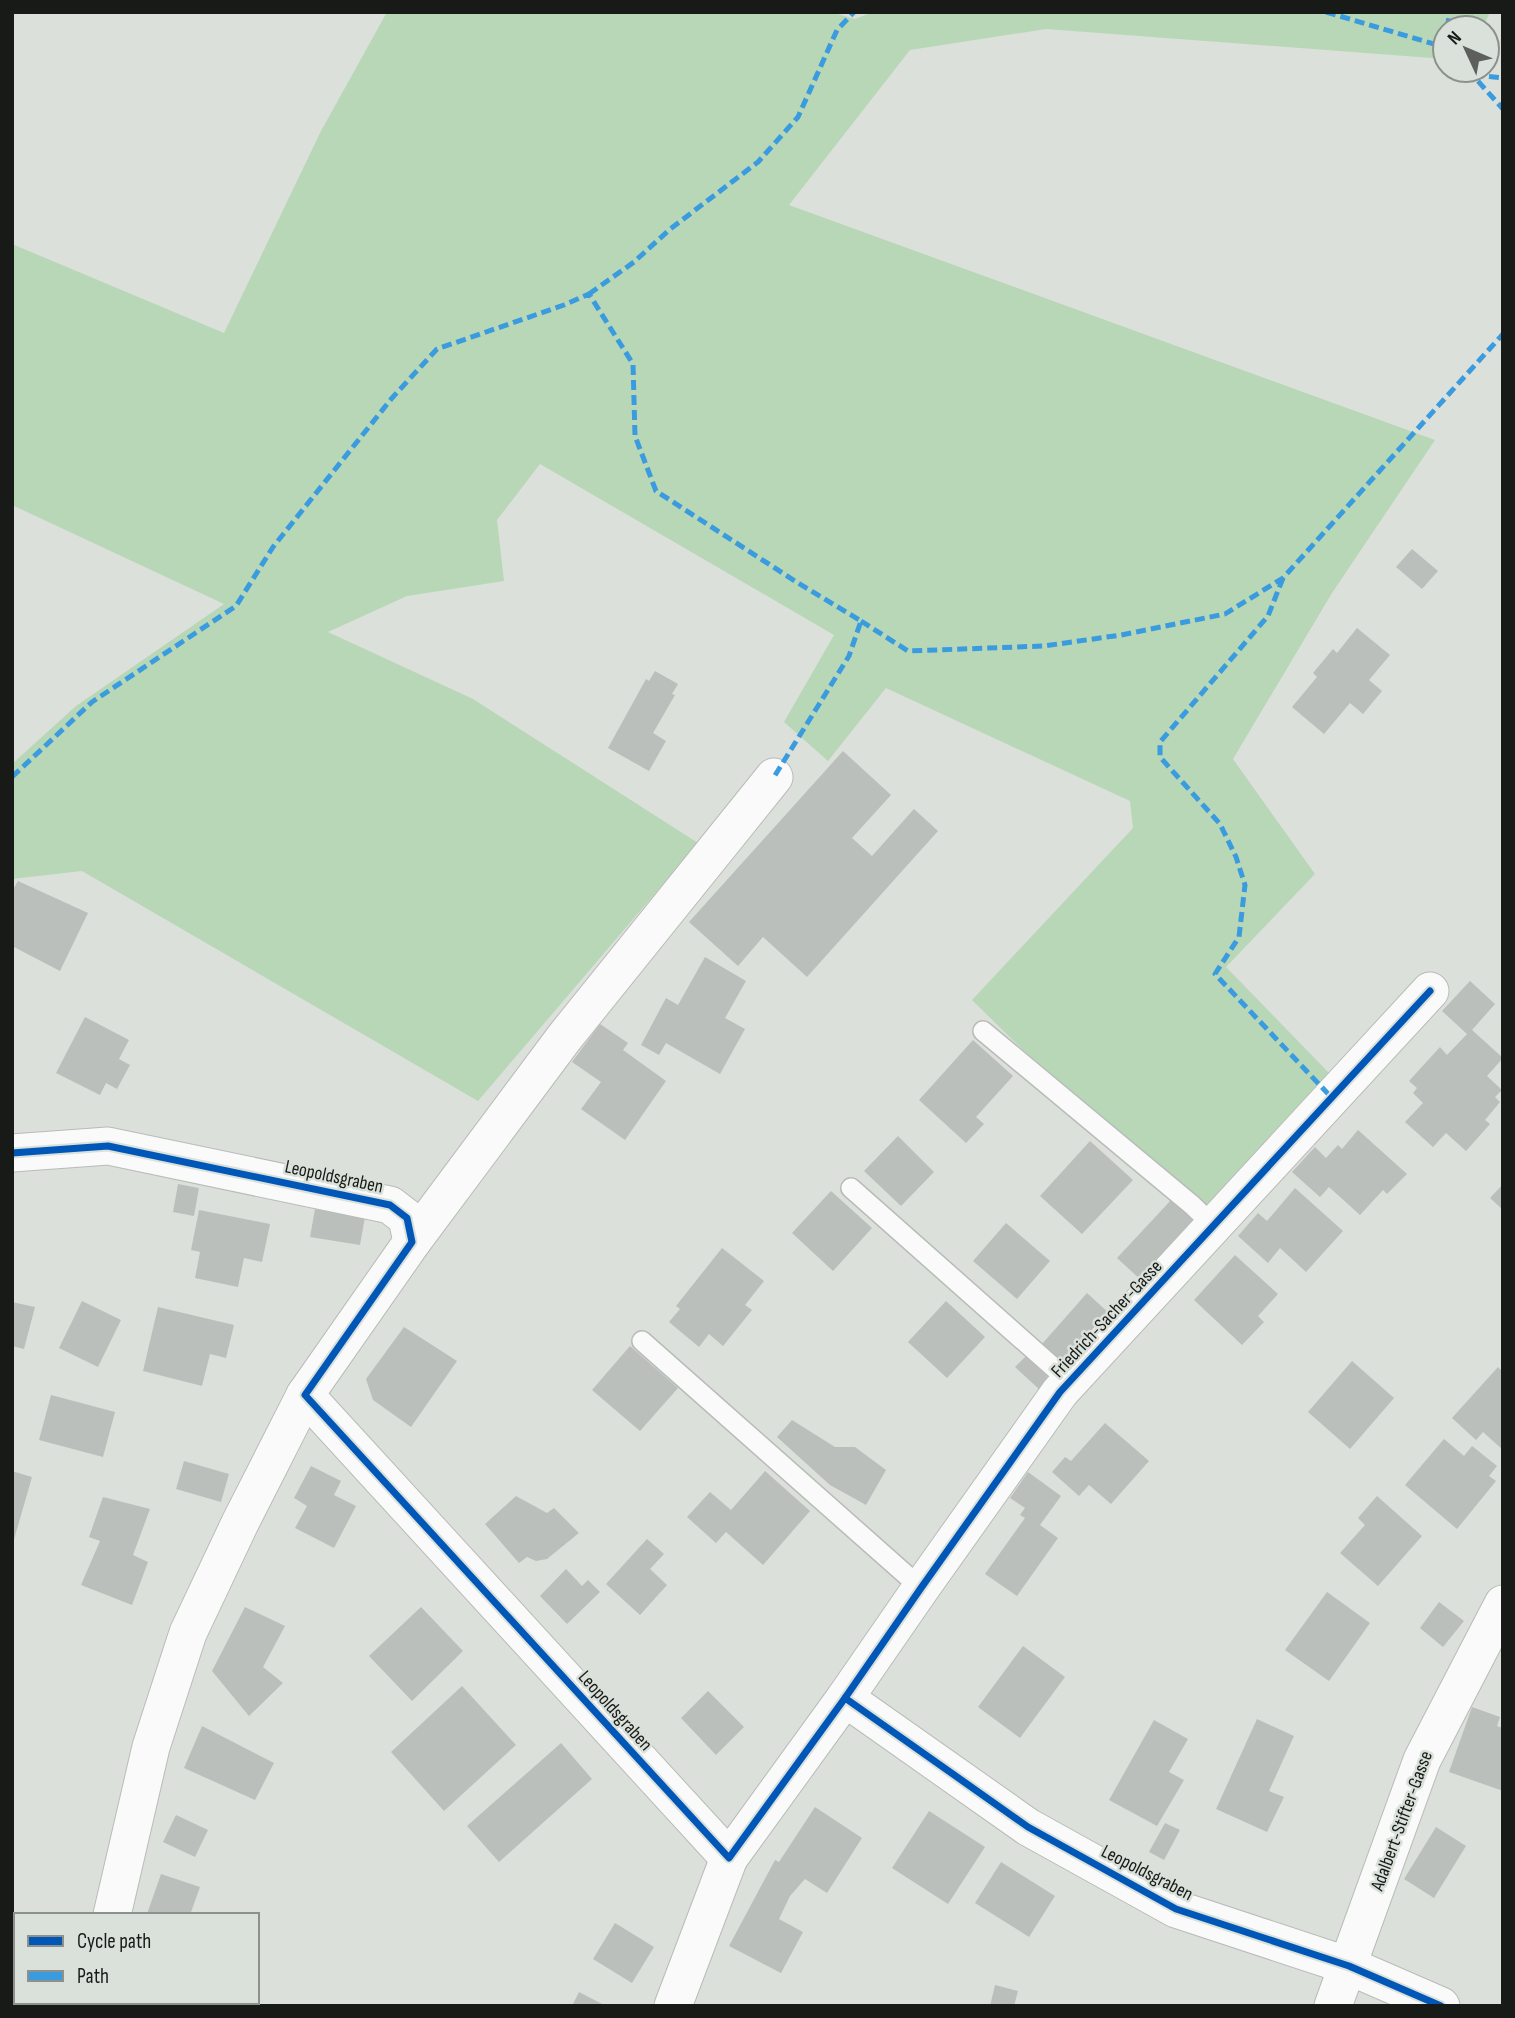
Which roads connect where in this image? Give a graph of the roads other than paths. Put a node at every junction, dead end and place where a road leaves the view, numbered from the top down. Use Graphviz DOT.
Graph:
graph roads {
  1 [pos="774,777"];
  2 [pos="1430,991"];
  3 [pos="983,1031"];
  4 [pos="12,1153"];
  5 [pos="851,1188"];
  6 [pos="1214,1226"];
  7 [pos="412,1242"];
  8 [pos="642,1341"];
  9 [pos="1070,1382"];
  10 [pos="305,1395"];
  11 [pos="921,1588"];
  12 [pos="1503,1604"];
  13 [pos="845,1698"];
  14 [pos="729,1858"];
  15 [pos="112,1913"];
  16 [pos="1349,1966"];
  17 [pos="673,2006"];
  18 [pos="1334,2006"];
  19 [pos="1441,2006"];
  1 -- 7 [label="street"];
  2 -- 6 [label="street, Friedrich-Sacher-Gasse"];
  3 -- 6 [label="lane"];
  4 -- 7 [label="street, Leopoldsgraben"];
  5 -- 9 [label="lane"];
  6 -- 9 [label="street, Friedrich-Sacher-Gasse"];
  7 -- 10 [label="street"];
  8 -- 11 [label="lane"];
  9 -- 11 [label="street, Friedrich-Sacher-Gasse"];
  10 -- 14 [label="street, Leopoldsgraben"];
  10 -- 15 [label="street"];
  11 -- 13 [label="street, Friedrich-Sacher-Gasse"];
  12 -- 16 [label="street, Adalbert-Stifter-Gasse"];
  13 -- 14 [label="street"];
  13 -- 16 [label="street, Leopoldsgraben"];
  14 -- 17 [label="street"];
  16 -- 18 [label="street, Adalbert-Stifter-Gasse"];
  16 -- 19 [label="street, Leopoldsgraben"];
}
